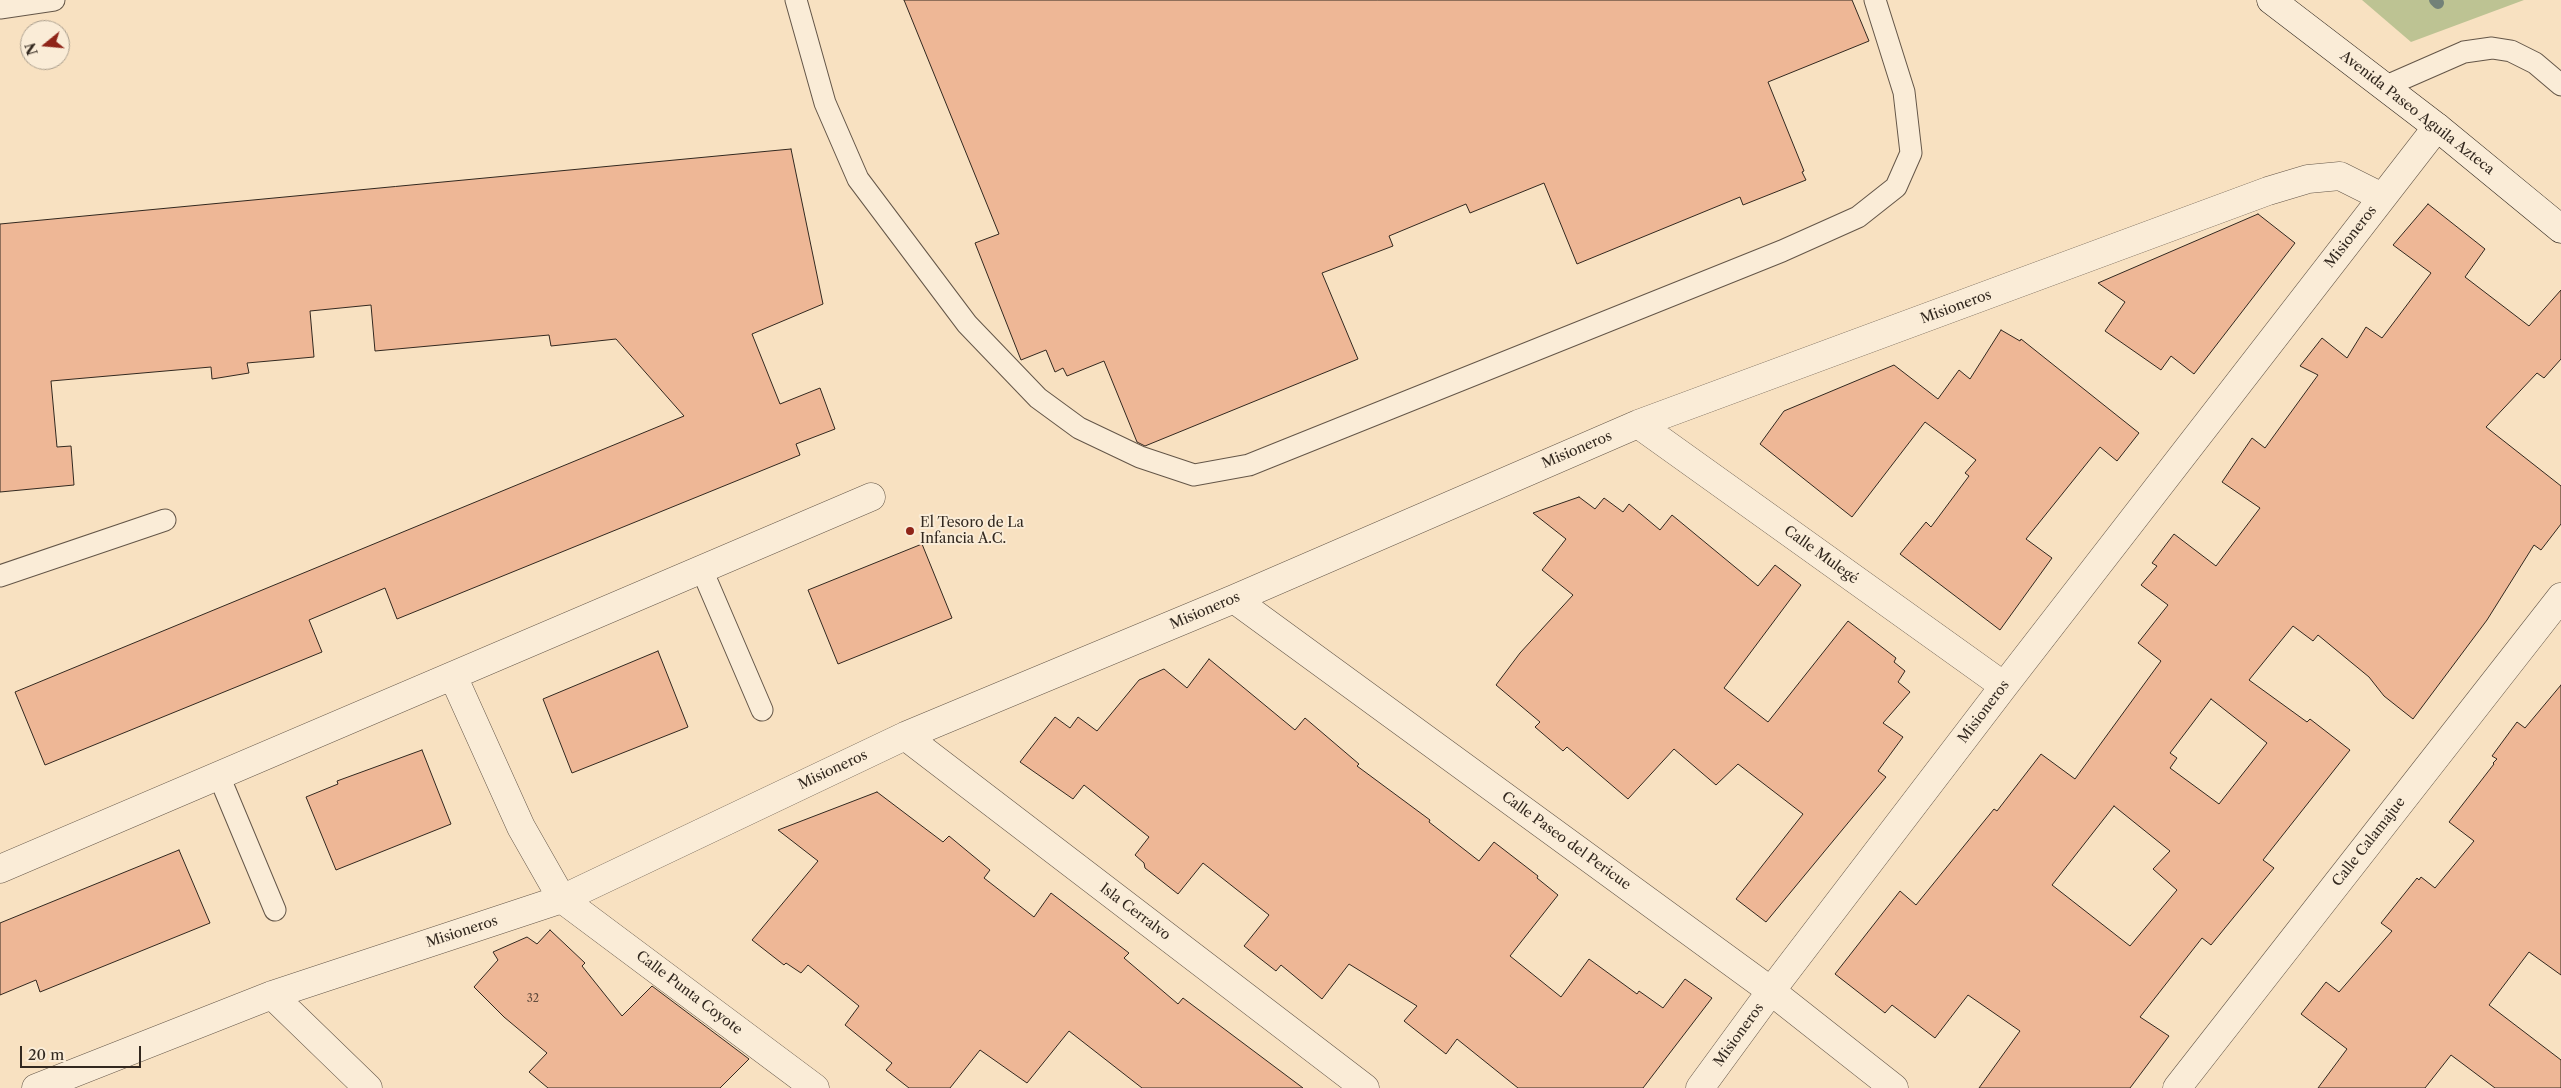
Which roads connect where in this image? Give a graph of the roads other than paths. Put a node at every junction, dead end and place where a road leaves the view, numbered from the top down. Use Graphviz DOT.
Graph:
graph roads {
  1 [pos="54,0"];
  2 [pos="796,0"];
  3 [pos="1875,0"];
  4 [pos="2271,0"];
  5 [pos="0,8"];
  6 [pos="2561,85"];
  7 [pos="2384,87"];
  8 [pos="2437,127"];
  9 [pos="2382,197"];
  10 [pos="2561,229"];
  11 [pos="1638,424"];
  12 [pos="871,497"];
  13 [pos="165,520"];
  14 [pos="702,570"];
  15 [pos="0,576"];
  16 [pos="2561,597"];
  17 [pos="1234,599"];
  18 [pos="453,676"];
  19 [pos="2004,686"];
  20 [pos="762,710"];
  21 [pos="905,736"];
  22 [pos="219,776"];
  23 [pos="0,869"];
  24 [pos="562,898"];
  25 [pos="274,910"];
  26 [pos="1771,991"];
  27 [pos="272,995"];
  28 [pos="36,1088"];
  29 [pos="368,1088"];
  30 [pos="815,1088"];
  31 [pos="1365,1088"];
  32 [pos="1700,1088"];
  33 [pos="1894,1088"];
  34 [pos="2177,1088"];
  1 -- 5 [label="lane"];
  2 -- 3 [label="lane"];
  4 -- 7 [label="street, Avenida Paseo Aguila Azteca"];
  6 -- 7 [label="lane"];
  7 -- 8 [label="street, Avenida Paseo Aguila Azteca"];
  8 -- 9 [label="street, Misioneros"];
  8 -- 10 [label="street, Avenida Paseo Aguila Azteca"];
  9 -- 11 [label="street, Misioneros"];
  9 -- 19 [label="street, Misioneros"];
  11 -- 17 [label="street, Misioneros"];
  11 -- 19 [label="street, Calle Mulegé"];
  12 -- 14 [label="street"];
  13 -- 15 [label="lane"];
  14 -- 18 [label="street"];
  14 -- 20 [label="lane"];
  16 -- 34 [label="street, Calle Calamajue"];
  17 -- 21 [label="street, Misioneros"];
  17 -- 26 [label="street, Calle Paseo del Pericue"];
  18 -- 22 [label="street"];
  18 -- 24 [label="street"];
  19 -- 26 [label="street, Misioneros"];
  21 -- 24 [label="street, Misioneros"];
  21 -- 31 [label="street, Isla Cerralvo"];
  22 -- 23 [label="street"];
  22 -- 25 [label="lane"];
  24 -- 27 [label="street, Misioneros"];
  24 -- 30 [label="street, Calle Punta Coyote"];
  26 -- 32 [label="street, Misioneros"];
  26 -- 33 [label="street, Calle Paseo del Pericue"];
  27 -- 28 [label="street, Misioneros"];
  27 -- 29 [label="street"];
}
